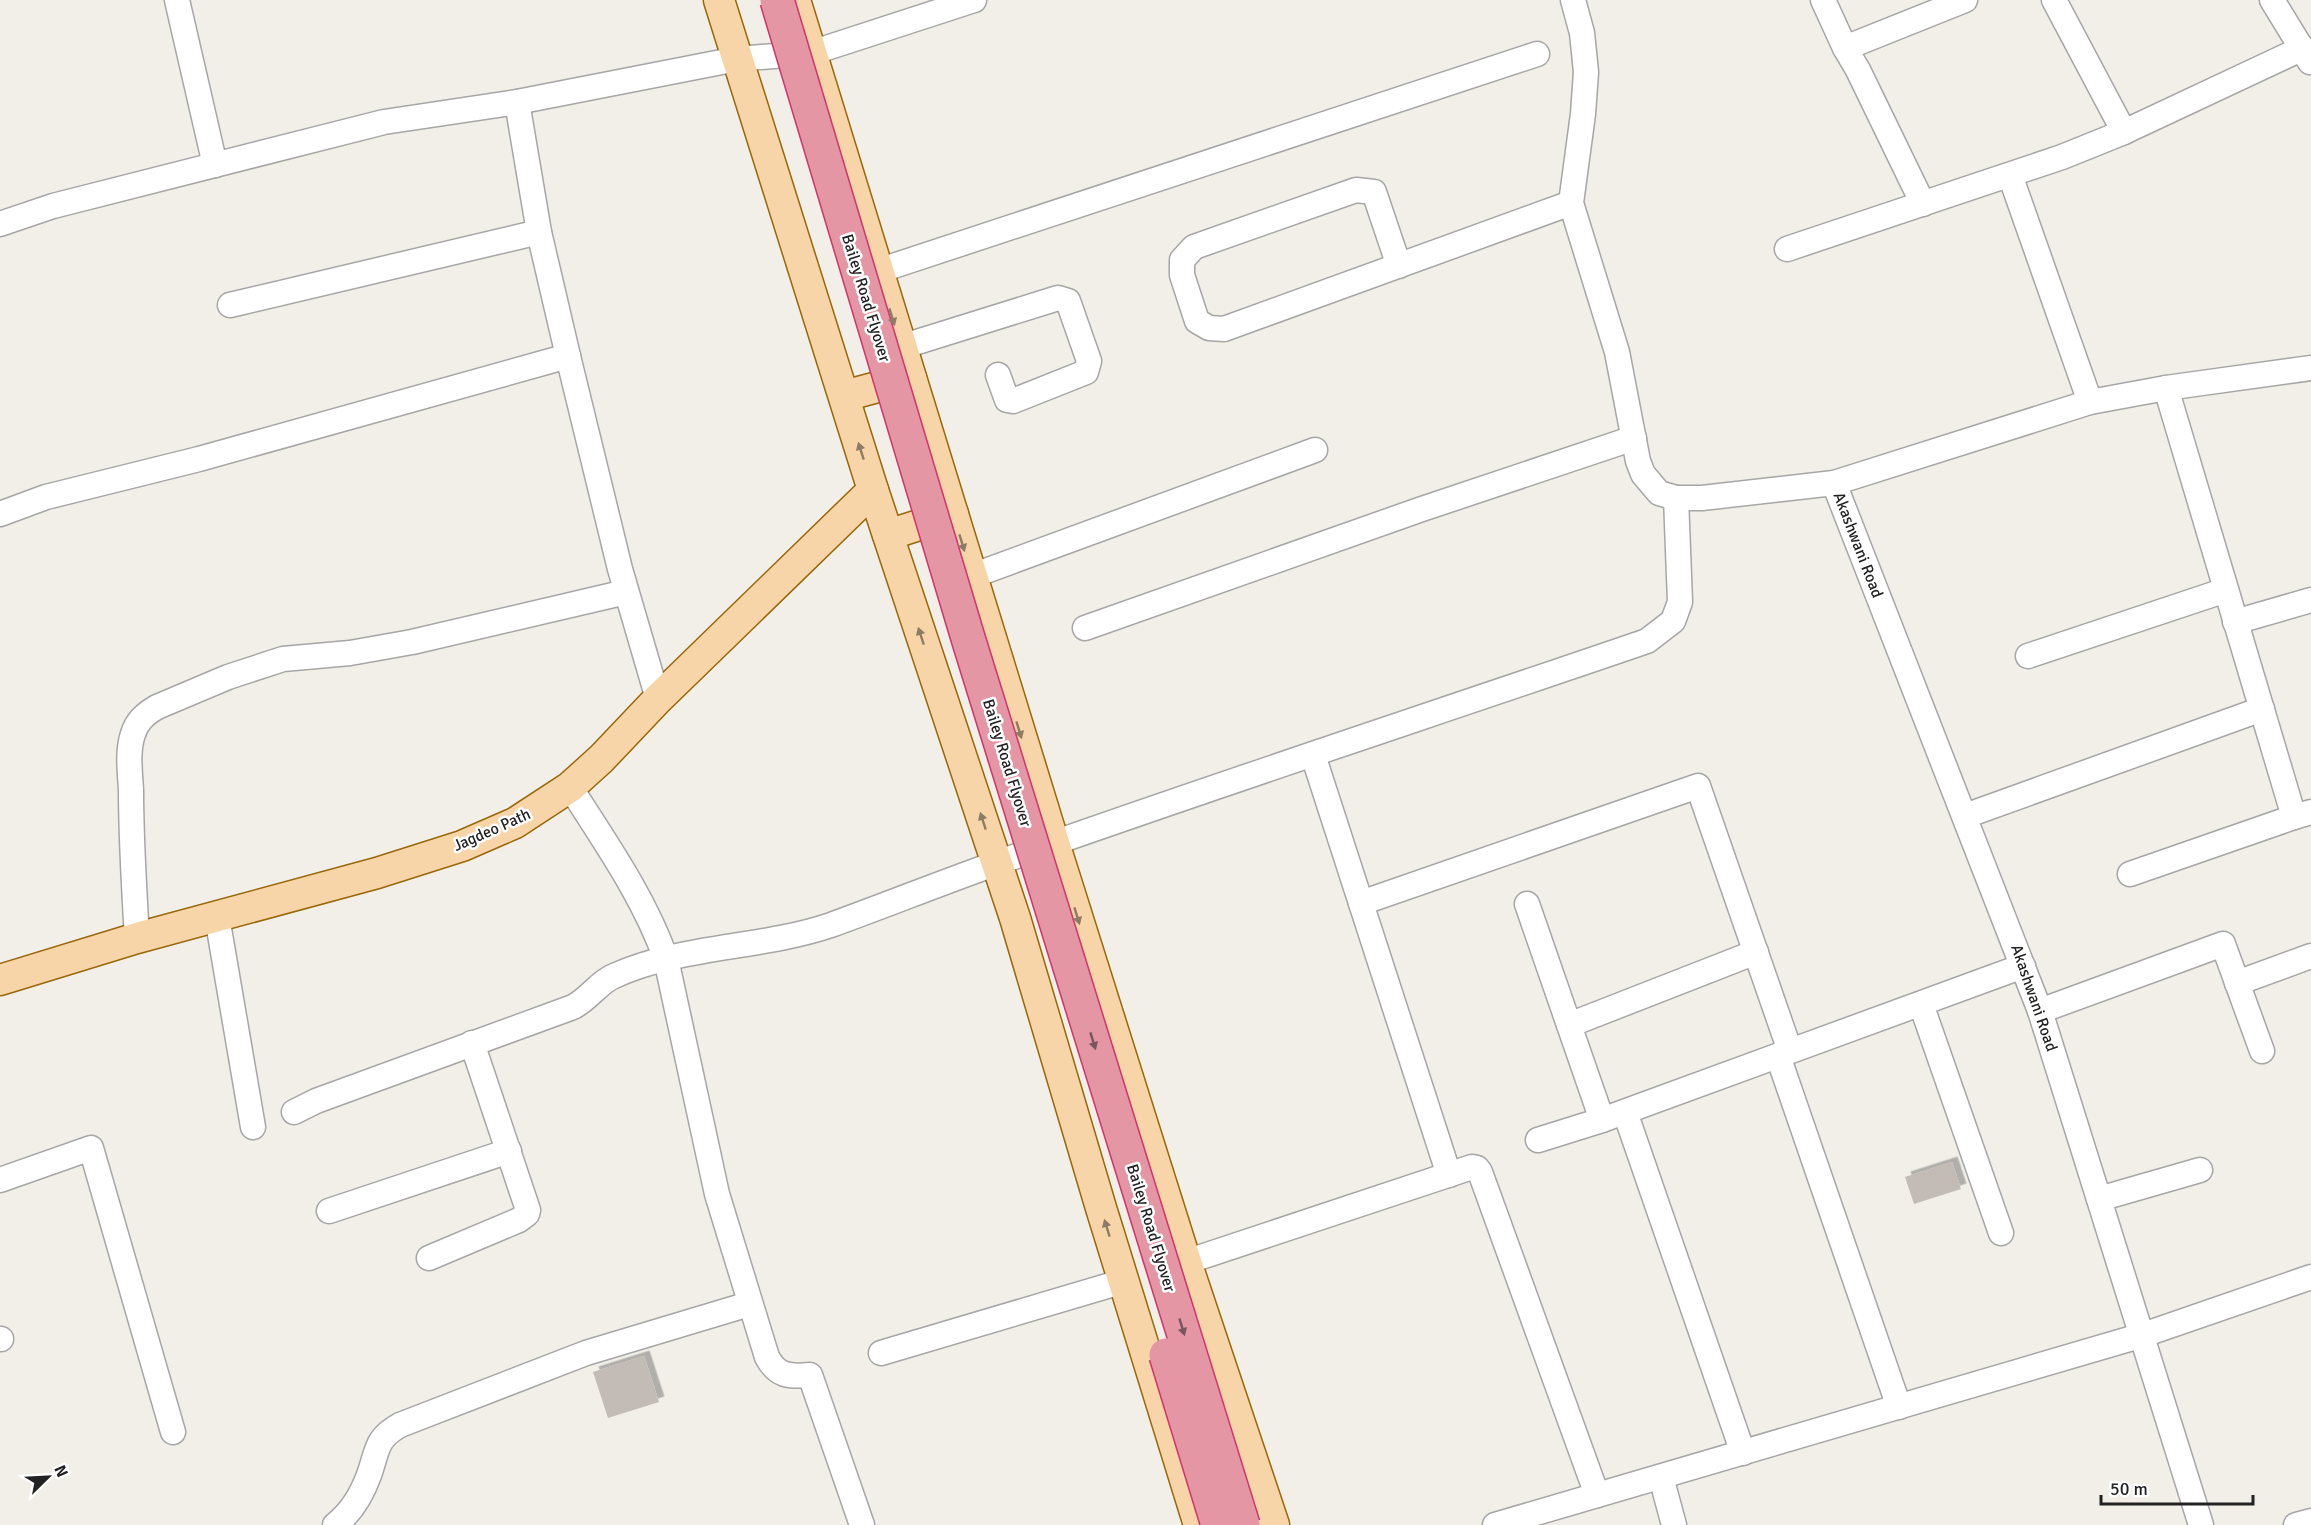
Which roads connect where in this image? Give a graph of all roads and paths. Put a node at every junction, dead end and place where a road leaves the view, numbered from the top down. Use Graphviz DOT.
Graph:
graph roads {
  1 [pos="177,0"];
  2 [pos="719,0"];
  3 [pos="755,0"];
  4 [pos="777,0"];
  5 [pos="795,0"];
  6 [pos="974,0"];
  7 [pos="1573,0"];
  8 [pos="1823,0"];
  9 [pos="1965,0"];
  10 [pos="2054,0"];
  11 [pos="2272,0"];
  12 [pos="1845,48"];
  13 [pos="811,53"];
  14 [pos="1537,54"];
  15 [pos="2307,56"];
  16 [pos="737,59"];
  17 [pos="517,102"];
  18 [pos="2124,132"];
  19 [pos="215,165"];
  20 [pos="2010,175"];
  21 [pos="1571,203"];
  22 [pos="1923,204"];
  23 [pos="0,224"];
  24 [pos="539,232"];
  25 [pos="1787,249"];
  26 [pos="1399,266"];
  27 [pos="878,271"];
  28 [pos="230,304"];
  29 [pos="901,347"];
  30 [pos="568,356"];
  31 [pos="2311,368"];
  32 [pos="998,375"];
  33 [pos="911,378"];
  34 [pos="2166,388"];
  35 [pos="844,396"];
  36 [pos="2090,402"];
  37 [pos="1634,438"];
  38 [pos="1315,450"];
  39 [pos="1834,483"];
  40 [pos="873,490"];
  41 [pos="1676,498"];
  42 [pos="0,514"];
  43 [pos="953,514"];
  44 [pos="888,535"];
  45 [pos="972,576"];
  46 [pos="2226,590"];
  47 [pos="626,592"];
  48 [pos="2311,600"];
  49 [pos="2235,622"];
  50 [pos="1085,628"];
  51 [pos="2028,656"];
  52 [pos="658,699"];
  53 [pos="2262,710"];
  54 [pos="1313,755"];
  55 [pos="570,787"];
  56 [pos="2302,815"];
  57 [pos="1965,816"];
  58 [pos="1054,843"];
  59 [pos="997,863"];
  60 [pos="2130,874"];
  61 [pos="1361,903"];
  62 [pos="1527,904"];
  63 [pos="217,917"];
  64 [pos="137,938"];
  65 [pos="1756,952"];
  66 [pos="2311,956"];
  67 [pos="666,958"];
  68 [pos="2024,966"];
  69 [pos="0,980"];
  70 [pos="2237,983"];
  71 [pos="1921,1004"];
  72 [pos="2040,1011"];
  73 [pos="1569,1026"];
  74 [pos="472,1043"];
  75 [pos="2262,1051"];
  76 [pos="1784,1053"];
  77 [pos="294,1112"];
  78 [pos="1625,1112"];
  79 [pos="1602,1120"];
  80 [pos="252,1127"];
  81 [pos="1539,1140"];
  82 [pos="509,1151"];
  83 [pos="2199,1170"];
  84 [pos="1449,1175"];
  85 [pos="0,1180"];
  86 [pos="2099,1199"];
  87 [pos="329,1211"];
  88 [pos="2001,1233"];
  89 [pos="429,1258"];
  90 [pos="1186,1262"];
  91 [pos="2311,1277"];
  92 [pos="1124,1281"];
  93 [pos="749,1304"];
  94 [pos="2143,1335"];
  95 [pos="881,1353"];
  96 [pos="1899,1407"];
  97 [pos="173,1432"];
  98 [pos="1743,1453"];
  99 [pos="1661,1477"];
  100 [pos="1597,1496"];
  101 [pos="2311,1521"];
  102 [pos="335,1525"];
  103 [pos="862,1525"];
  104 [pos="1199,1525"];
  105 [pos="1218,1525"];
  106 [pos="1243,1525"];
  107 [pos="1274,1525"];
  108 [pos="1495,1525"];
  109 [pos="1674,1525"];
  110 [pos="2201,1525"];
  111 [pos="2296,1525"];
  1 -- 19 [label="street"];
  2 -- 16 [label="main road"];
  3 -- 105 [label="highway, Bailey Road Flyover, bridge"];
  4 -- 106 [label="highway, Bailey Road Flyover, one-way, bridge"];
  5 -- 13 [label="main road"];
  6 -- 13 [label="street"];
  7 -- 21 [label="street"];
  8 -- 12 [label="street"];
  9 -- 12 [label="street"];
  10 -- 18 [label="street"];
  11 -- 15 [label="street"];
  12 -- 22 [label="street"];
  13 -- 16 [label="street"];
  13 -- 27 [label="main road"];
  14 -- 27 [label="street"];
  15 -- 18 [label="street"];
  16 -- 17 [label="street"];
  16 -- 35 [label="main road"];
  17 -- 19 [label="street"];
  17 -- 24 [label="street"];
  18 -- 20 [label="street"];
  19 -- 23 [label="street"];
  20 -- 22 [label="street"];
  20 -- 36 [label="street"];
  21 -- 26 [label="street"];
  21 -- 37 [label="street"];
  22 -- 25 [label="street"];
  24 -- 28 [label="street"];
  24 -- 30 [label="street"];
  26 -- 26 [label="street"];
  27 -- 29 [label="main road, one-way"];
  29 -- 32 [label="street"];
  29 -- 33 [label="main road"];
  30 -- 42 [label="street"];
  30 -- 47 [label="street"];
  31 -- 34 [label="street"];
  33 -- 35 [label="main road"];
  33 -- 43 [label="main road"];
  34 -- 36 [label="street"];
  34 -- 46 [label="street"];
  40 -- 35 [label="main road, one-way"];
  36 -- 39 [label="street"];
  37 -- 41 [label="street"];
  37 -- 50 [label="street"];
  38 -- 45 [label="street"];
  39 -- 41 [label="street"];
  39 -- 57 [label="street, Akashwani Road"];
  40 -- 44 [label="main road"];
  40 -- 52 [label="main road, Jagdeo Path"];
  41 -- 54 [label="street"];
  43 -- 44 [label="main road"];
  43 -- 45 [label="main road, one-way"];
  59 -- 44 [label="main road, one-way"];
  45 -- 58 [label="main road, one-way"];
  46 -- 49 [label="street"];
  46 -- 51 [label="street"];
  47 -- 52 [label="street"];
  47 -- 64 [label="street"];
  48 -- 49 [label="street"];
  49 -- 53 [label="street"];
  52 -- 55 [label="main road, Jagdeo Path"];
  53 -- 56 [label="street"];
  53 -- 57 [label="street"];
  54 -- 58 [label="street"];
  54 -- 61 [label="street"];
  55 -- 63 [label="main road, Jagdeo Path"];
  55 -- 67 [label="street"];
  56 -- 60 [label="street"];
  57 -- 68 [label="street, Akashwani Road"];
  58 -- 59 [label="street"];
  58 -- 90 [label="main road, one-way"];
  59 -- 67 [label="street"];
  92 -- 59 [label="main road, one-way"];
  61 -- 65 [label="street"];
  61 -- 84 [label="street"];
  62 -- 73 [label="street"];
  63 -- 64 [label="main road, Jagdeo Path"];
  63 -- 80 [label="street"];
  64 -- 69 [label="main road, Jagdeo Path"];
  65 -- 73 [label="street"];
  65 -- 76 [label="street"];
  66 -- 70 [label="street"];
  67 -- 74 [label="street"];
  67 -- 93 [label="street"];
  68 -- 71 [label="street"];
  68 -- 72 [label="street, Akashwani Road"];
  70 -- 72 [label="street"];
  70 -- 75 [label="street"];
  71 -- 76 [label="street"];
  71 -- 88 [label="street"];
  72 -- 86 [label="street, Akashwani Road"];
  73 -- 79 [label="street"];
  74 -- 77 [label="street"];
  74 -- 82 [label="street"];
  76 -- 78 [label="street"];
  76 -- 96 [label="street"];
  78 -- 79 [label="street"];
  78 -- 98 [label="street"];
  79 -- 81 [label="street"];
  82 -- 87 [label="street"];
  82 -- 89 [label="street"];
  83 -- 86 [label="street"];
  84 -- 90 [label="street"];
  84 -- 100 [label="street"];
  85 -- 97 [label="street"];
  86 -- 94 [label="street, Akashwani Road"];
  90 -- 107 [label="main road"];
  91 -- 94 [label="street"];
  92 -- 95 [label="street"];
  92 -- 104 [label="main road"];
  93 -- 102 [label="street"];
  93 -- 103 [label="street"];
  94 -- 96 [label="street"];
  94 -- 110 [label="street, Akashwani Road"];
  96 -- 98 [label="street"];
  98 -- 99 [label="street"];
  99 -- 100 [label="street"];
  99 -- 109 [label="street"];
  100 -- 108 [label="street"];
  101 -- 111 [label="street"];
}
